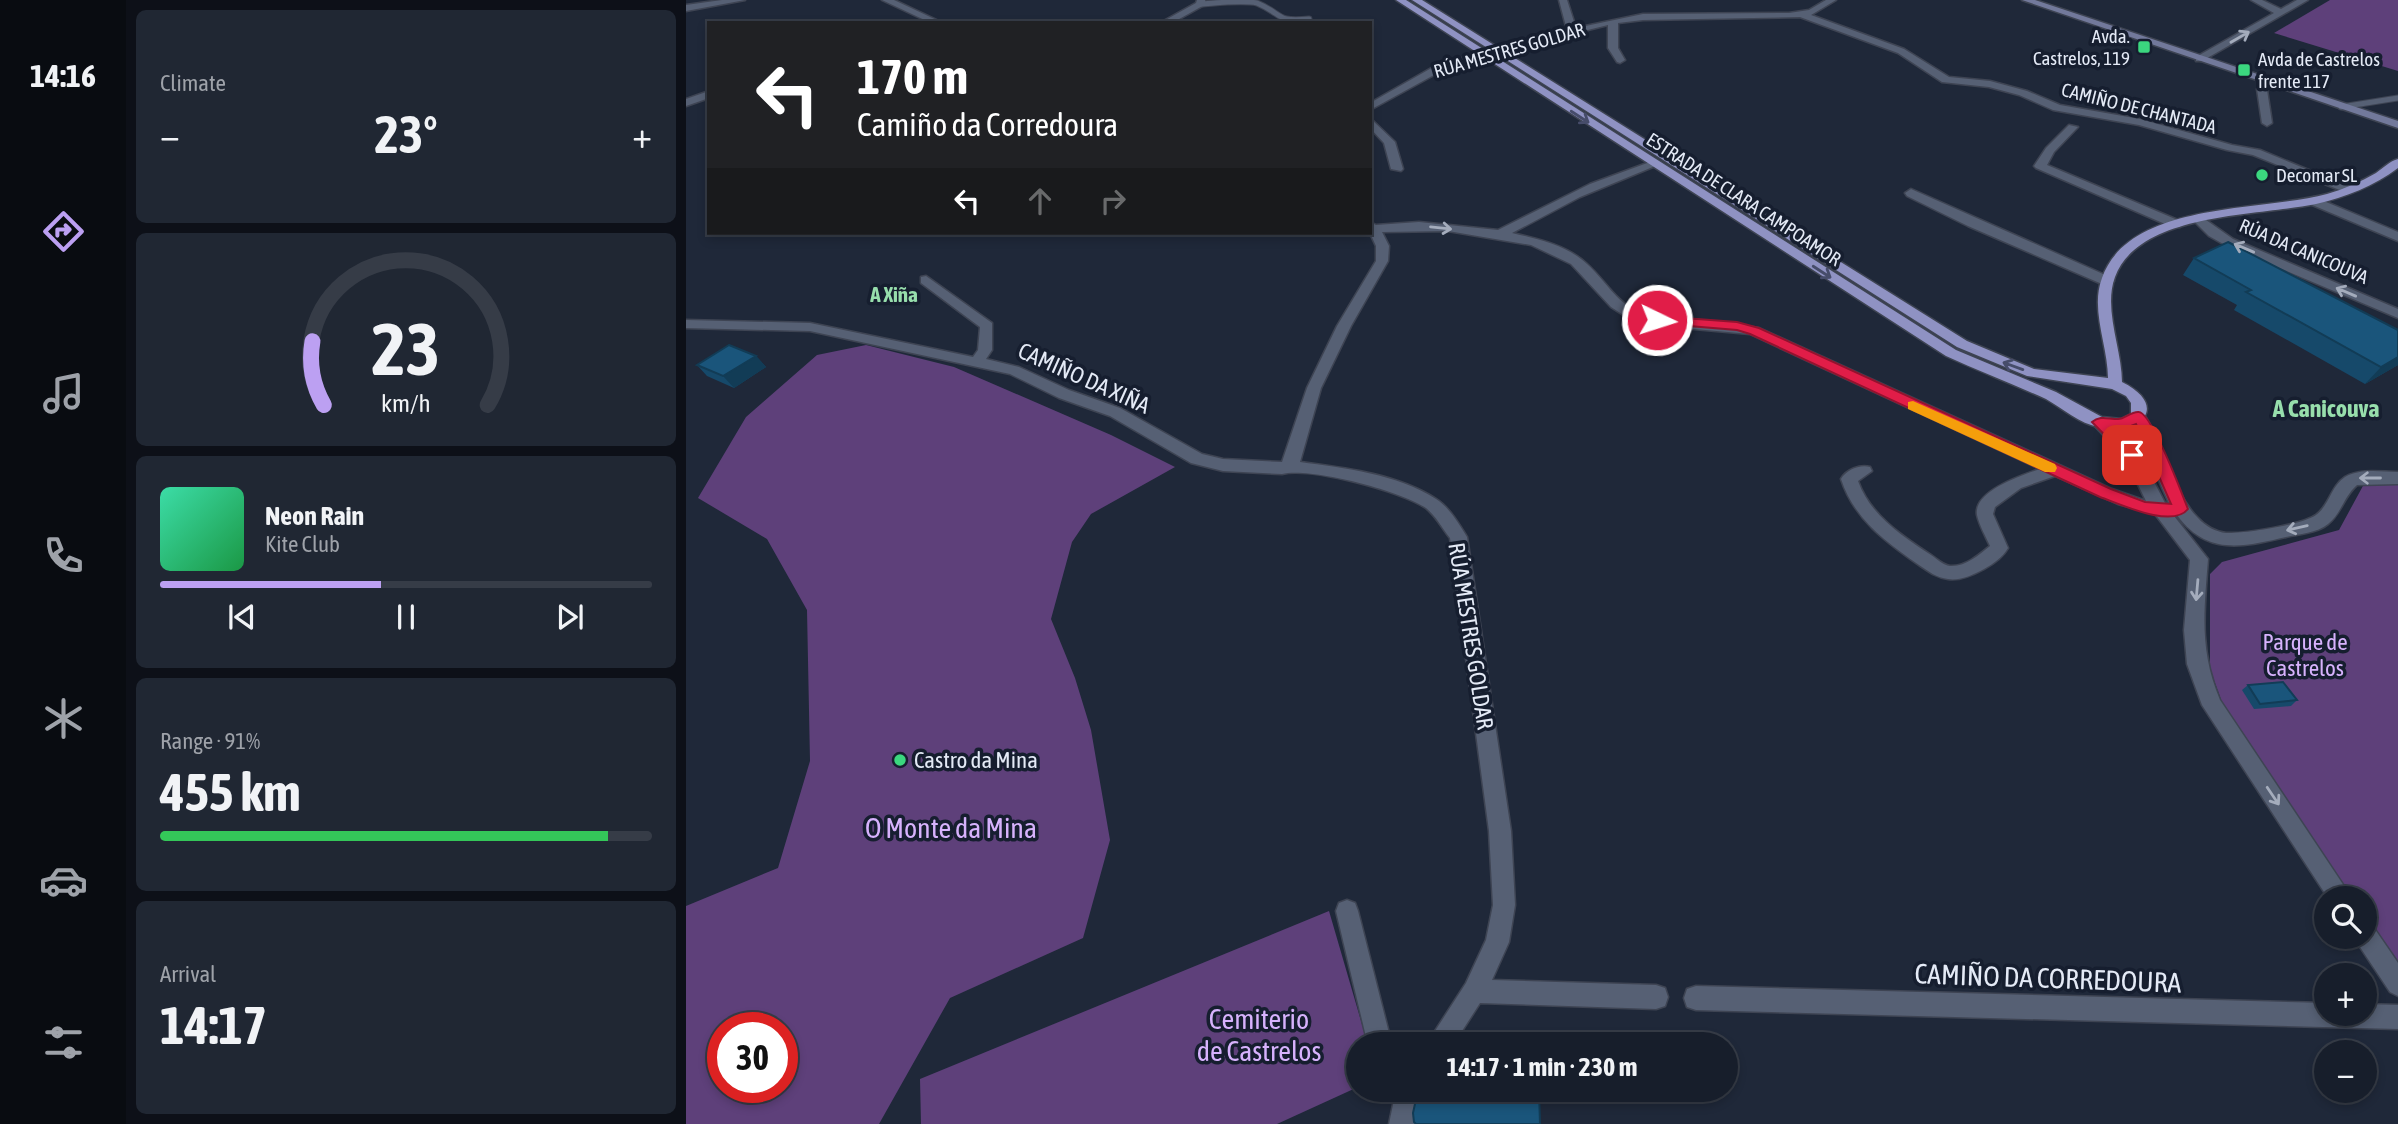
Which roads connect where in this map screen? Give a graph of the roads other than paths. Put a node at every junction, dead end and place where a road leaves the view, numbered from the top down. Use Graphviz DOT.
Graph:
graph roads {
  1 [pos="741,0"];
  2 [pos="886,0"];
  3 [pos="1400,0"];
  4 [pos="1416,0"];
  5 [pos="1563,0"];
  6 [pos="1832,0"];
  7 [pos="2026,0"];
  8 [pos="2255,0"];
  9 [pos="2304,0"];
  10 [pos="1201,2"];
  11 [pos="686,8"];
  12 [pos="2281,13"];
  13 [pos="1803,15"];
  14 [pos="1309,19"];
  15 [pos="934,21"];
  16 [pos="1168,21"];
  17 [pos="1613,21"];
  18 [pos="1574,32"];
  19 [pos="2199,59"];
  20 [pos="1620,60"];
  21 [pos="2272,83"];
  22 [pos="707,94"];
  23 [pos="2398,98"];
  24 [pos="686,103"];
  25 [pos="1372,106"];
  26 [pos="2342,107"];
  27 [pos="1372,123"];
  28 [pos="2267,123"];
  29 [pos="2398,125"];
  30 [pos="2073,127"];
  31 [pos="1654,164"];
  32 [pos="2397,164"];
  33 [pos="1397,169"];
  34 [pos="2351,190"];
  35 [pos="1911,193"];
  36 [pos="2315,201"];
  37 [pos="2199,219"];
  38 [pos="2176,224"];
  39 [pos="1372,227"];
  40 [pos="1500,234"];
  41 [pos="2398,237"];
  42 [pos="926,280"];
  43 [pos="2107,281"];
  44 [pos="2398,314"];
  45 [pos="686,324"];
  46 [pos="978,361"];
  47 [pos="2080,380"];
  48 [pos="2115,383"];
  49 [pos="2077,411"];
  50 [pos="2138,416"];
  51 [pos="2099,422"];
  52 [pos="1291,466"];
  53 [pos="2056,470"];
  54 [pos="1864,471"];
  55 [pos="2398,478"];
  56 [pos="2171,510"];
  57 [pos="2215,540"];
  58 [pos="2199,559"];
  59 [pos="2333,886"];
  60 [pos="1347,911"];
  61 [pos="2375,949"];
  62 [pos="2398,984"];
  63 [pos="1474,991"];
  64 [pos="1656,997"];
  65 [pos="1696,998"];
  66 [pos="2398,1017"];
  67 [pos="1377,1032"];
  68 [pos="1447,1032"];
  69 [pos="1396,1102"];
  70 [pos="1406,1102"];
  71 [pos="1402,1122"];
  1 -- 11 [label="street"];
  2 -- 15 [label="street"];
  3 -- 31 [label="main road, ESTRADA DE CLARA CAMPOAMOR, one-way"];
  47 -- 4 [label="main road, ESTRADA DE CLARA CAMPOAMOR, one-way"];
  5 -- 18 [label="street"];
  6 -- 13 [label="street, RÚA MESTRES GOLDAR"];
  7 -- 19 [label="main road"];
  8 -- 12 [label="street"];
  9 -- 12 [label="street"];
  10 -- 14 [label="lane"];
  10 -- 16 [label="street"];
  19 -- 12 [label="street, one-way"];
  13 -- 17 [label="street, RÚA MESTRES GOLDAR"];
  13 -- 34 [label="street, CAMIÑO DE CHANTADA"];
  17 -- 18 [label="street, RÚA MESTRES GOLDAR"];
  17 -- 20 [label="street, RÚA MESTRES GOLDAR"];
  18 -- 25 [label="street, RÚA MESTRES GOLDAR, bridge"];
  19 -- 21 [label="main road"];
  21 -- 26 [label="main road"];
  21 -- 28 [label="street"];
  22 -- 24 [label="street"];
  23 -- 26 [label="lane"];
  26 -- 29 [label="main road"];
  27 -- 33 [label="street"];
  30 -- 38 [label="street"];
  31 -- 40 [label="street"];
  31 -- 49 [label="main road, ESTRADA DE CLARA CAMPOAMOR, one-way"];
  32 -- 34 [label="main road"];
  34 -- 36 [label="main road"];
  35 -- 43 [label="street"];
  36 -- 37 [label="main road"];
  36 -- 41 [label="street"];
  37 -- 38 [label="main road"];
  44 -- 37 [label="street, RÚA DA CANICOUVA, one-way"];
  38 -- 43 [label="main road"];
  39 -- 40 [label="street, one-way"];
  39 -- 52 [label="street"];
  40 -- 53 [label="street"];
  42 -- 46 [label="street"];
  43 -- 48 [label="main road"];
  45 -- 46 [label="street, CAMIÑO DA XIÑA"];
  46 -- 52 [label="street, CAMIÑO DA XIÑA"];
  47 -- 48 [label="main road, ESTRADA DE CLARA CAMPOAMOR"];
  47 -- 49 [label="main road"];
  48 -- 50 [label="main road"];
  49 -- 51 [label="main road, ESTRADA DE CLARA CAMPOAMOR"];
  50 -- 51 [label="main road"];
  50 -- 56 [label="street"];
  51 -- 56 [label="street"];
  52 -- 63 [label="street, RÚA MESTRES GOLDAR"];
  53 -- 54 [label="street"];
  53 -- 56 [label="street"];
  55 -- 57 [label="street, one-way"];
  56 -- 57 [label="street"];
  56 -- 58 [label="street"];
  57 -- 58 [label="street"];
  58 -- 59 [label="street, one-way"];
  60 -- 67 [label="street"];
  61 -- 62 [label="street"];
  63 -- 64 [label="street"];
  63 -- 68 [label="street, RÚA MESTRES GOLDAR"];
  65 -- 66 [label="street, CAMIÑO DA CORREDOURA"];
  69 -- 71 [label="street"];
  70 -- 71 [label="street"];
}
